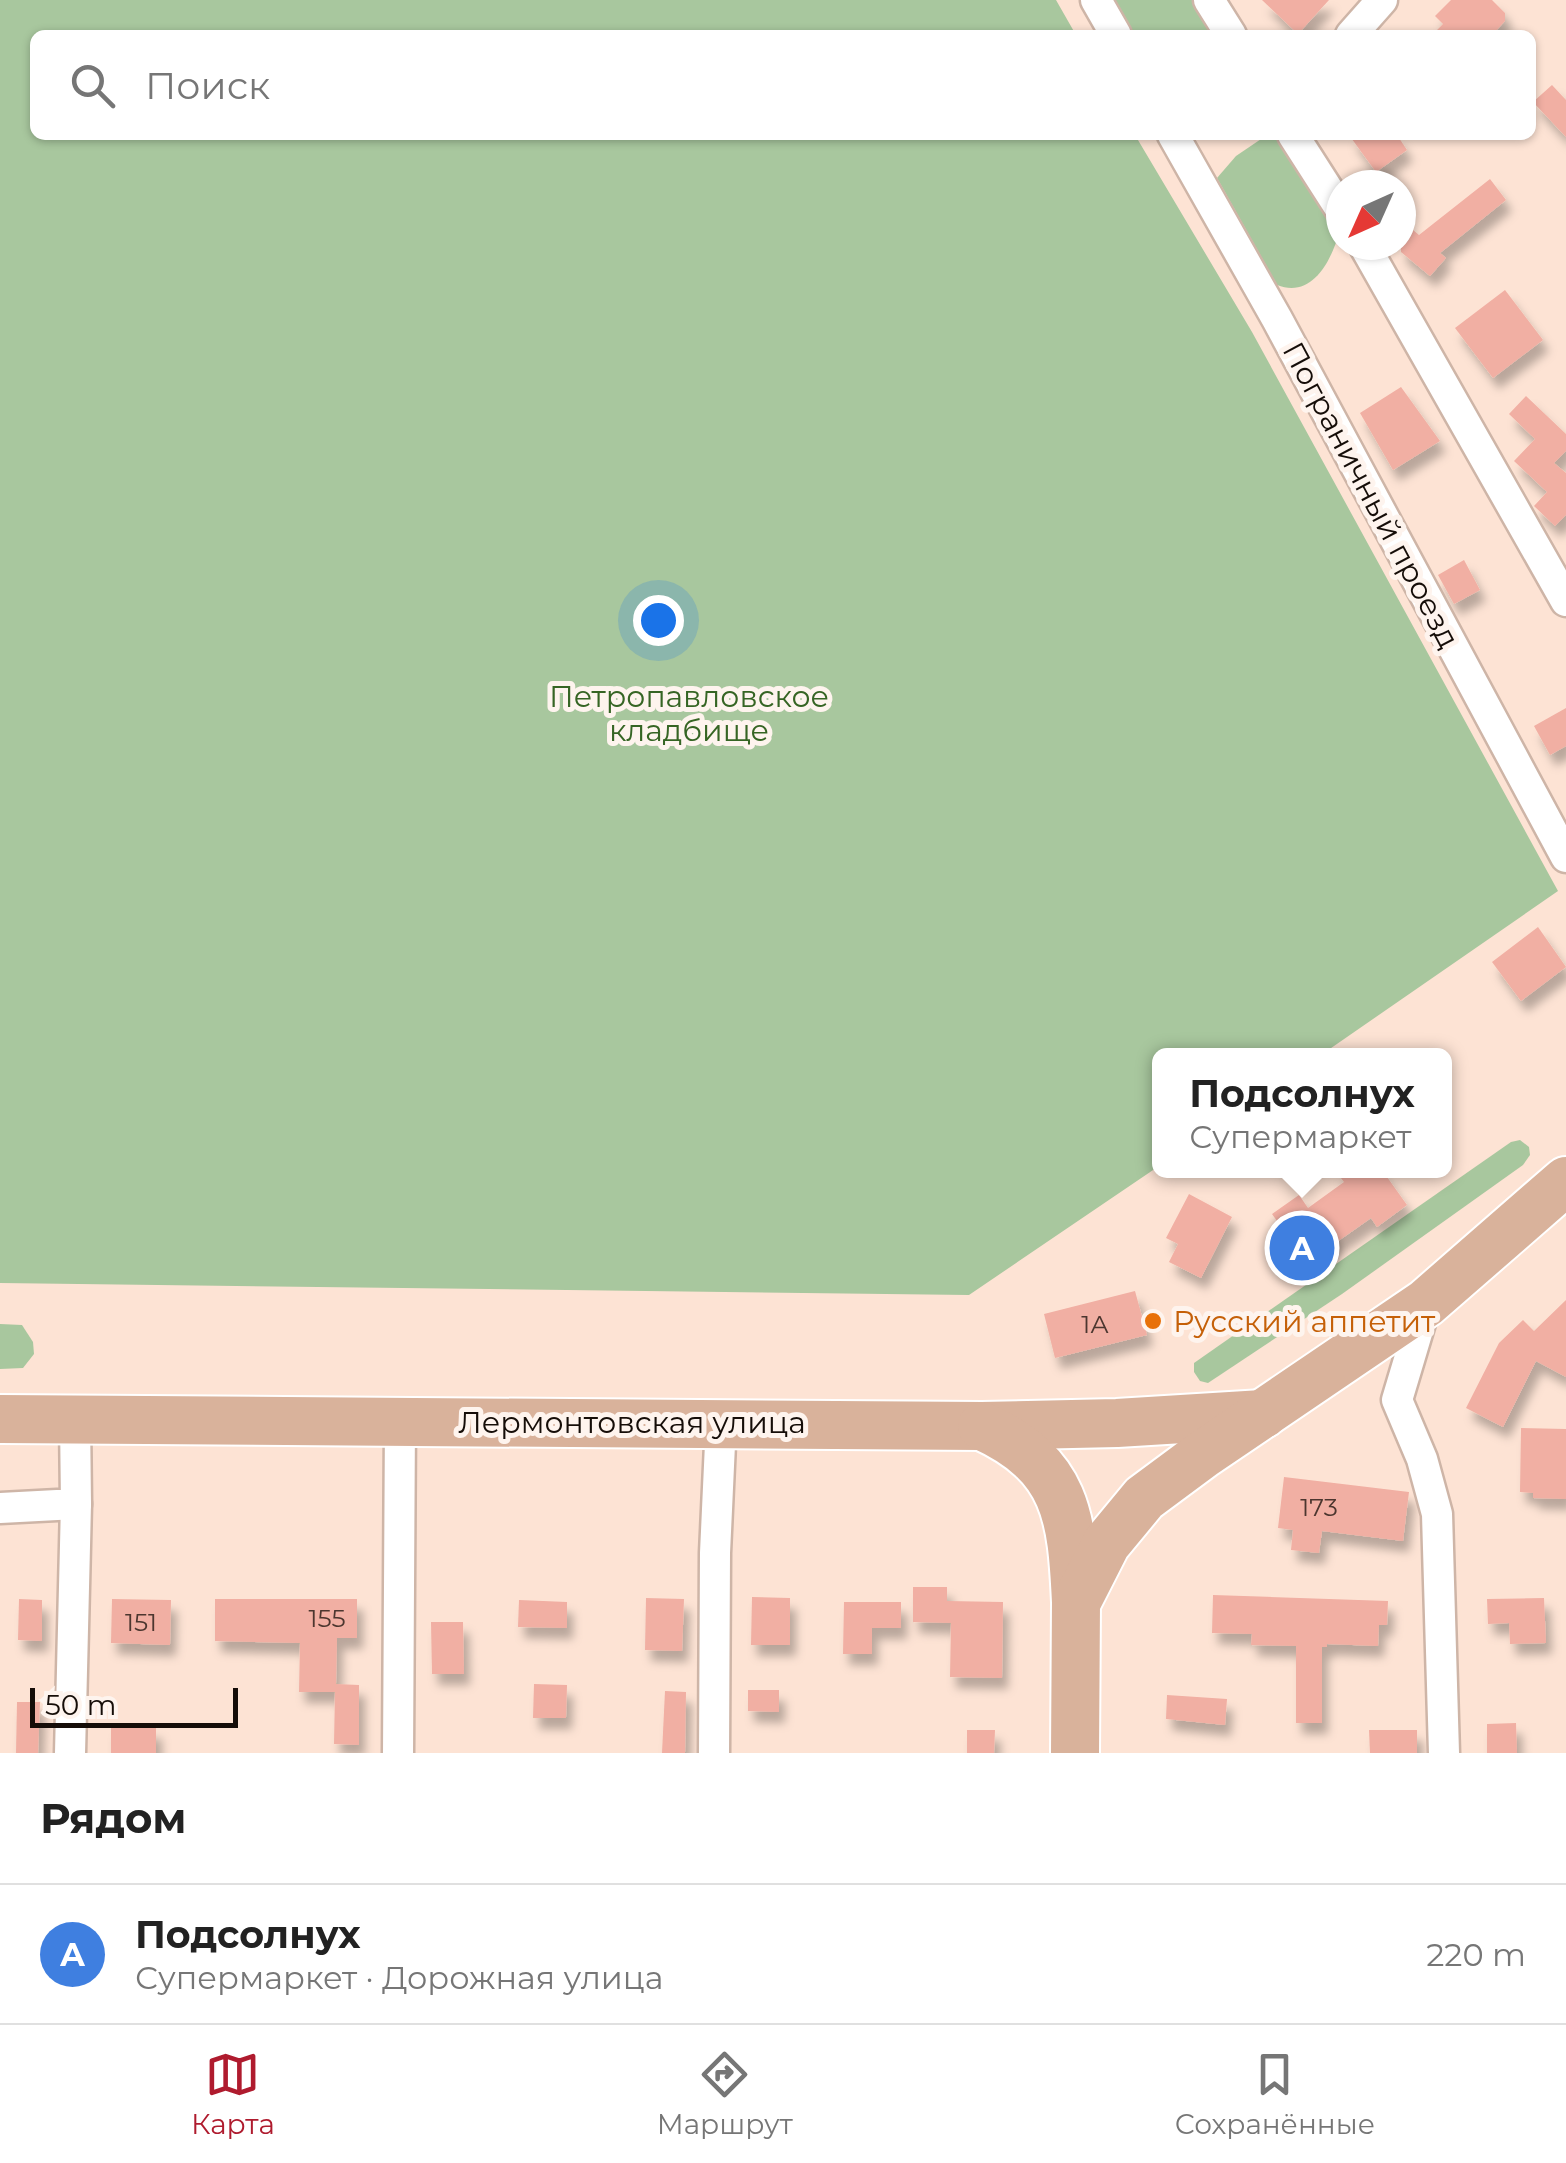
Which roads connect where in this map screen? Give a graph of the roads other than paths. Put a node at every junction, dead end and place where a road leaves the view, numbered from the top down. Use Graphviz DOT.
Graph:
graph roads {
  1 [pos="1096,0"];
  2 [pos="1209,0"];
  3 [pos="1382,0"];
  4 [pos="1113,30"];
  5 [pos="1227,30"];
  6 [pos="1355,30"];
  7 [pos="1176,140"];
  8 [pos="1296,140"];
  9 [pos="1326,187"];
  10 [pos="1373,260"];
  11 [pos="1566,601"];
  12 [pos="1566,857"];
  13 [pos="1566,1181"];
  14 [pos="1426,1303"];
  15 [pos="1263,1414"];
  16 [pos="75,1418"];
  17 [pos="0,1420"];
  18 [pos="400,1420"];
  19 [pos="721,1422"];
  20 [pos="982,1426"];
  21 [pos="76,1504"];
  22 [pos="0,1508"];
  23 [pos="1076,1603"];
  24 [pos="70,1753"];
  25 [pos="398,1753"];
  26 [pos="714,1753"];
  27 [pos="1075,1753"];
  28 [pos="1444,1753"];
  1 -- 4 [label="street"];
  2 -- 5 [label="street"];
  3 -- 6 [label="street"];
  7 -- 12 [label="street, Пограничный проезд"];
  8 -- 9 [label="street"];
  10 -- 11 [label="street"];
  13 -- 14 [label="main road"];
  14 -- 15 [label="main road"];
  14 -- 28 [label="street"];
  15 -- 20 [label="main road, Лермонтовская улица"];
  15 -- 23 [label="main road"];
  16 -- 17 [label="main road, Лермонтовская улица"];
  16 -- 18 [label="main road, Лермонтовская улица"];
  16 -- 21 [label="street"];
  18 -- 19 [label="main road, Лермонтовская улица"];
  18 -- 25 [label="street"];
  19 -- 20 [label="main road, Лермонтовская улица"];
  19 -- 26 [label="street"];
  20 -- 23 [label="main road"];
  21 -- 22 [label="street"];
  21 -- 24 [label="street"];
  23 -- 27 [label="main road"];
}
